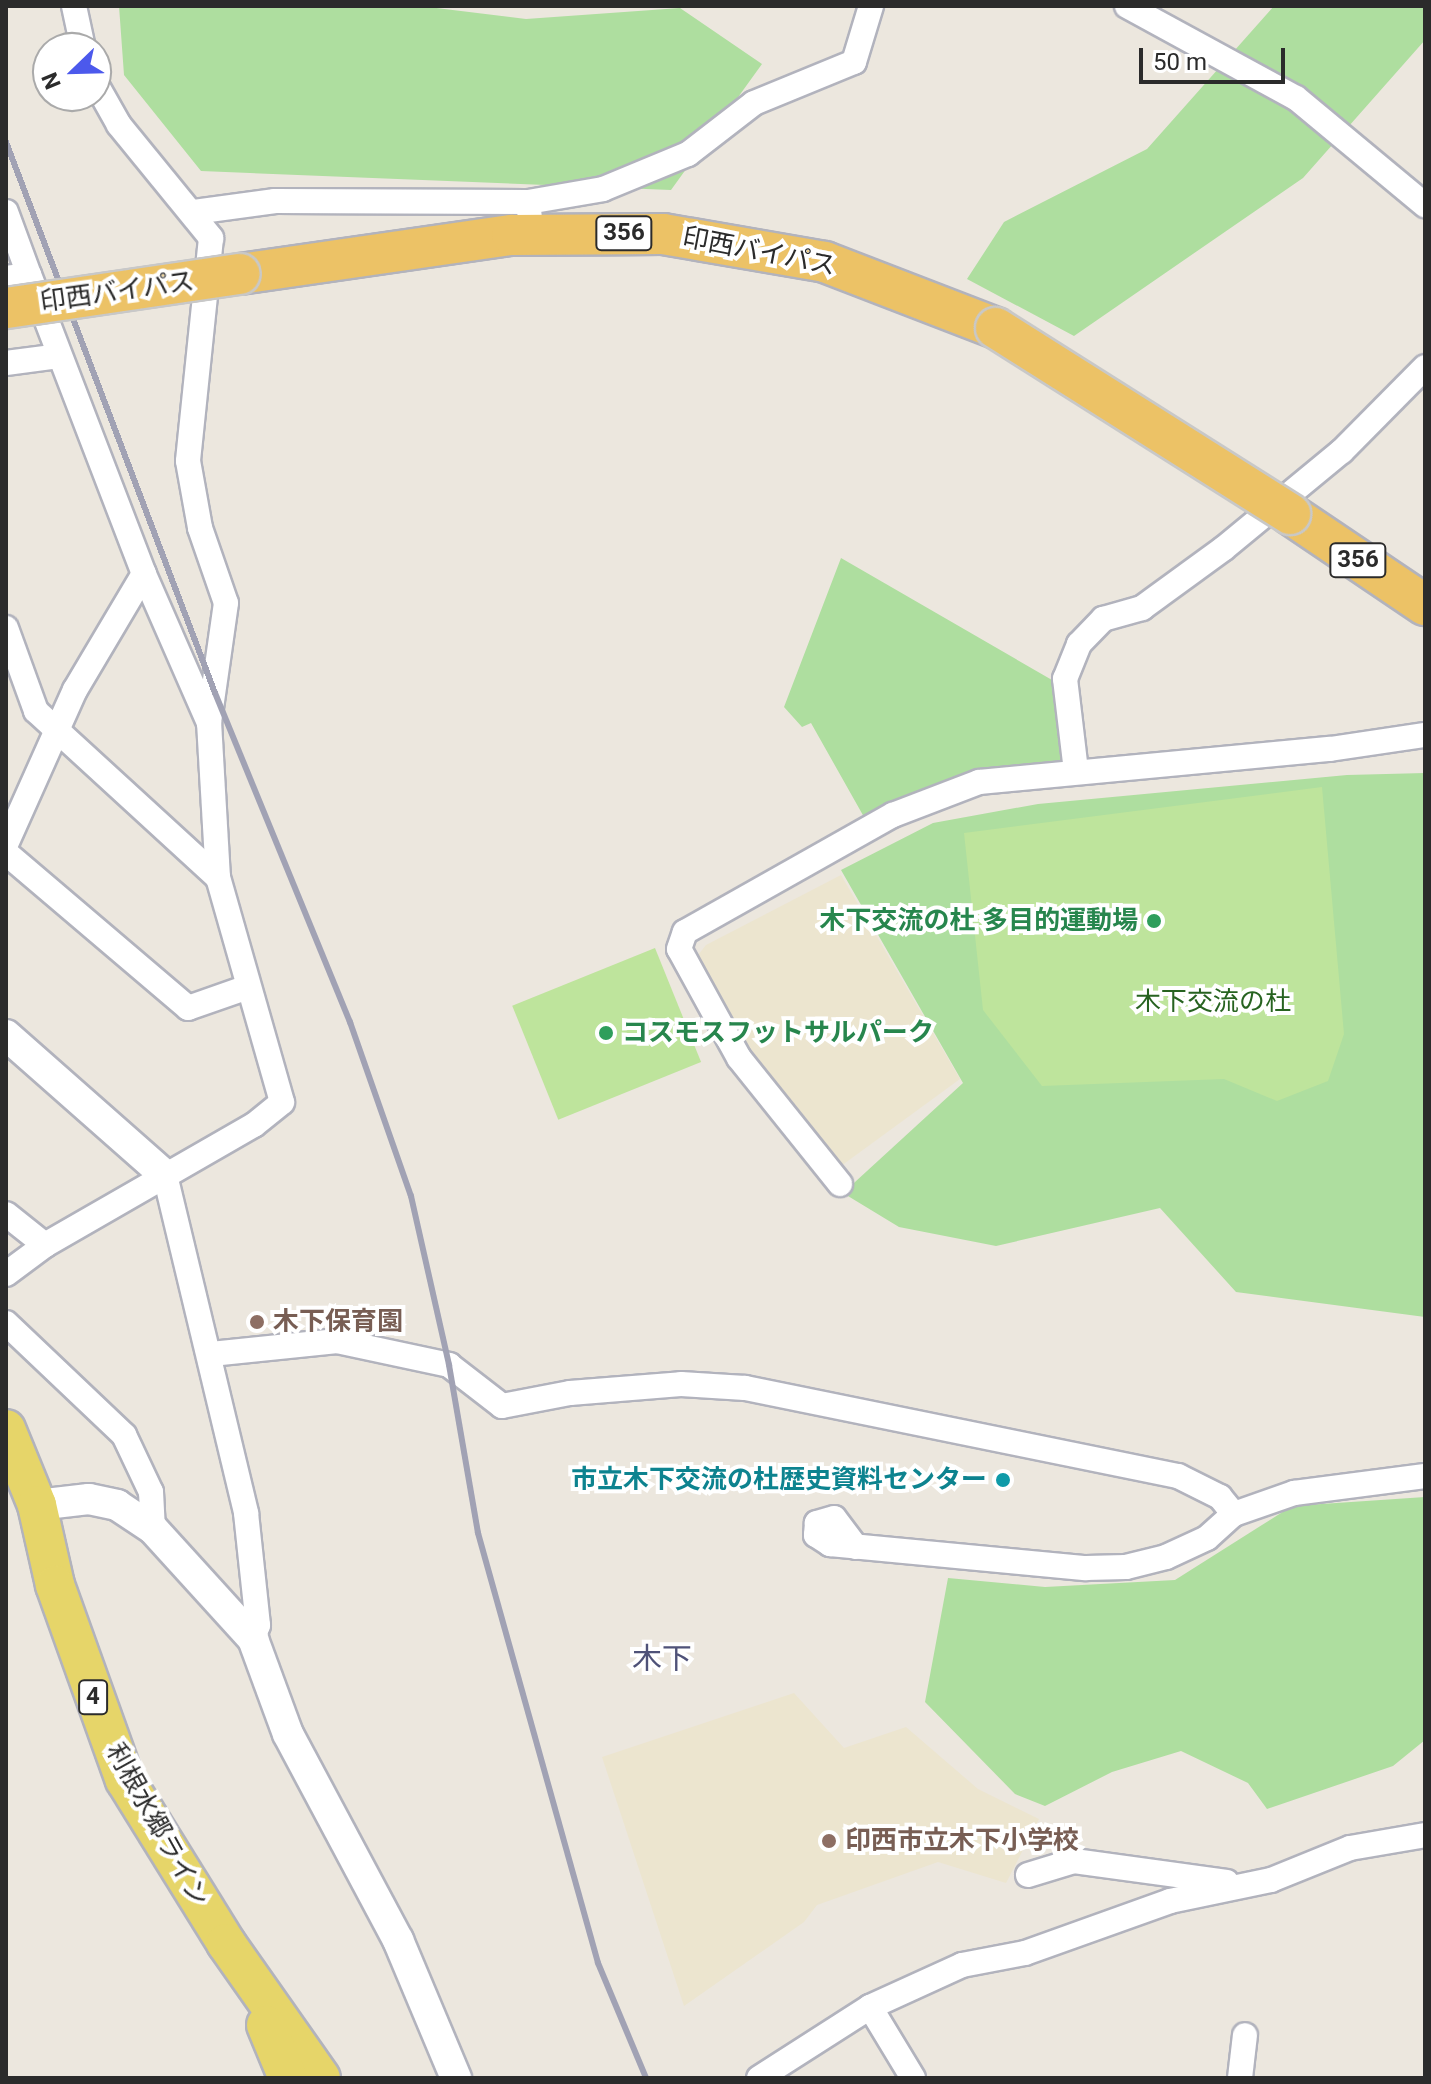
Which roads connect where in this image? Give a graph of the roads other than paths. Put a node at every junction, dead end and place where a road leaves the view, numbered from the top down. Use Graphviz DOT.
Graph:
graph roads {
  1 [pos="74,6"];
  2 [pos="871,6"];
  3 [pos="1127,6"];
  4 [pos="80,32"];
  5 [pos="112,112"];
  6 [pos="1425,205"];
  7 [pos="6,212"];
  8 [pos="194,212"];
  9 [pos="531,218"];
  10 [pos="18,277"];
  11 [pos="6,308"];
  12 [pos="59,356"];
  13 [pos="6,363"];
  14 [pos="1425,367"];
  15 [pos="144,574"];
  16 [pos="1425,605"];
  17 [pos="6,628"];
  18 [pos="209,723"];
  19 [pos="1425,735"];
  20 [pos="59,736"];
  21 [pos="1076,771"];
  22 [pos="6,844"];
  23 [pos="6,853"];
  24 [pos="218,878"];
  25 [pos="248,987"];
  26 [pos="6,1035"];
  27 [pos="165,1175"];
  28 [pos="840,1184"];
  29 [pos="6,1214"];
  30 [pos="45,1245"];
  31 [pos="6,1274"];
  32 [pos="6,1323"];
  33 [pos="211,1354"];
  34 [pos="6,1429"];
  35 [pos="1425,1476"];
  36 [pos="37,1505"];
  37 [pos="1234,1514"];
  38 [pos="153,1529"];
  39 [pos="856,1547"];
  40 [pos="253,1639"];
  41 [pos="1425,1835"];
  42 [pos="1028,1875"];
  43 [pos="1249,1885"];
  44 [pos="226,1943"];
  45 [pos="870,2007"];
  46 [pos="1245,2035"];
  47 [pos="288,2078"];
  48 [pos="321,2078"];
  49 [pos="456,2078"];
  50 [pos="759,2078"];
  51 [pos="913,2078"];
  52 [pos="1240,2078"];
  1 -- 4 [label="street"];
  2 -- 9 [label="street"];
  3 -- 6 [label="street"];
  5 -- 8 [label="street"];
  7 -- 10 [label="street"];
  8 -- 9 [label="street"];
  8 -- 18 [label="street"];
  9 -- 11 [label="highway, 印西バイパス / 356, bridge"];
  9 -- 16 [label="highway, 印西バイパス / 356, bridge"];
  10 -- 12 [label="street"];
  12 -- 13 [label="street"];
  12 -- 15 [label="street"];
  14 -- 21 [label="street"];
  15 -- 18 [label="street"];
  15 -- 20 [label="street"];
  17 -- 20 [label="street"];
  18 -- 24 [label="street"];
  19 -- 21 [label="street"];
  20 -- 22 [label="street"];
  20 -- 24 [label="street"];
  21 -- 28 [label="street"];
  23 -- 25 [label="street"];
  24 -- 25 [label="street"];
  25 -- 27 [label="street"];
  26 -- 27 [label="street"];
  27 -- 30 [label="street"];
  27 -- 33 [label="street"];
  29 -- 30 [label="street"];
  30 -- 31 [label="street"];
  32 -- 38 [label="street"];
  33 -- 37 [label="street"];
  33 -- 40 [label="street"];
  34 -- 36 [label="main road, 利根水郷ライン / 4"];
  35 -- 37 [label="street"];
  36 -- 38 [label="street"];
  36 -- 44 [label="main road, 利根水郷ライン / 4"];
  37 -- 39 [label="street"];
  38 -- 40 [label="street"];
  40 -- 49 [label="street"];
  41 -- 43 [label="street"];
  42 -- 43 [label="street"];
  43 -- 45 [label="street"];
  44 -- 47 [label="main road, 利根水郷ライン / 4"];
  44 -- 48 [label="main road, 利根水郷ライン / 4"];
  45 -- 50 [label="street"];
  45 -- 51 [label="street"];
  46 -- 52 [label="street"];
}
